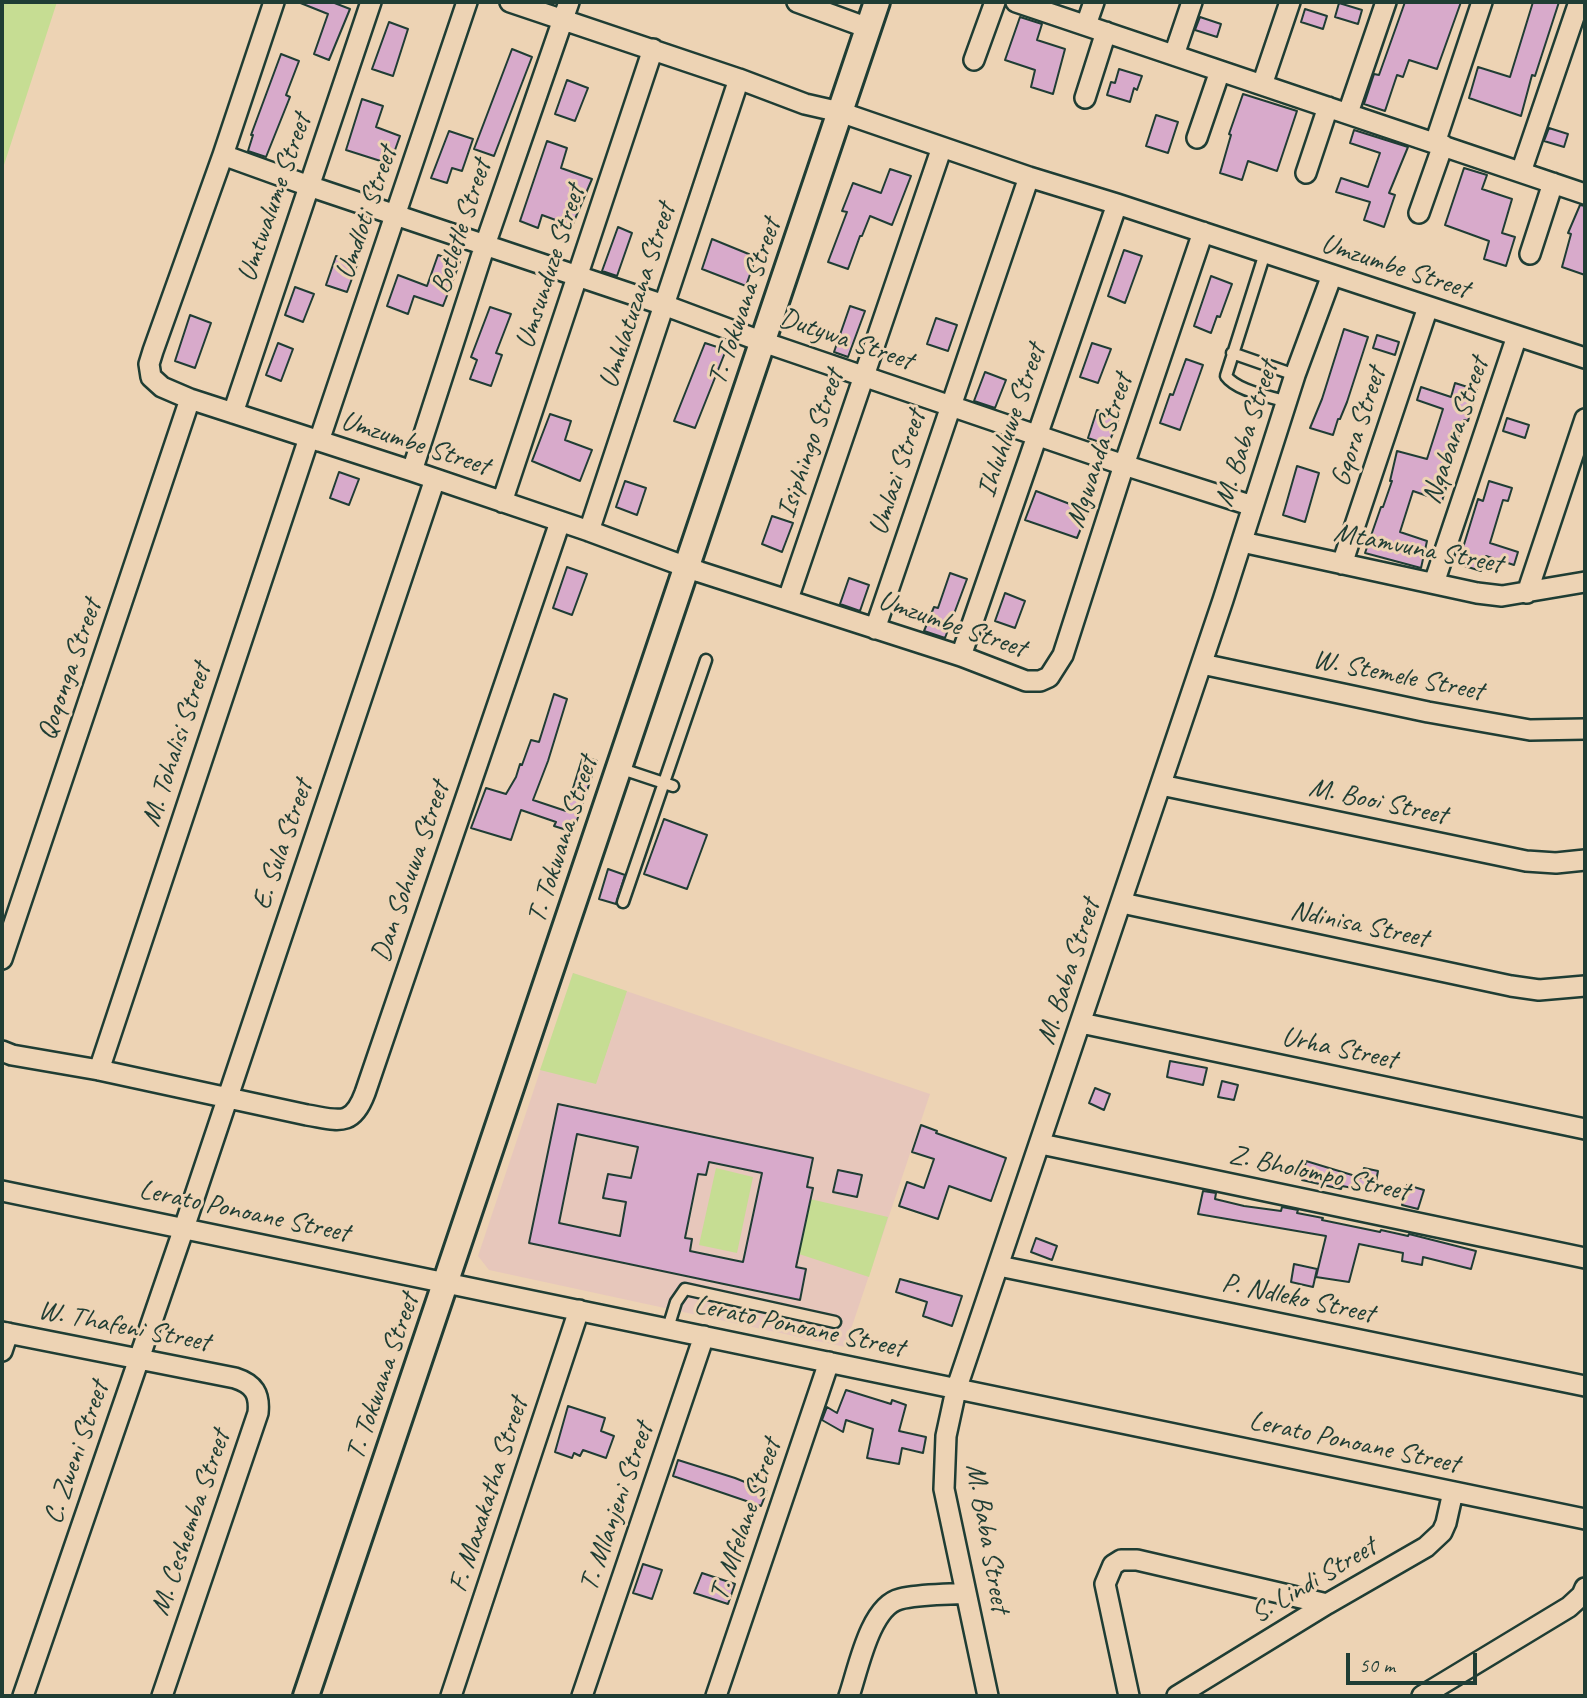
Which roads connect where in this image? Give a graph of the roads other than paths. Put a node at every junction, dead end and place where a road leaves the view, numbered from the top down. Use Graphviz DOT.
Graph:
graph roads {
  1 [pos="274,2"];
  2 [pos="371,2"];
  3 [pos="467,2"];
  4 [pos="510,2"];
  5 [pos="797,2"];
  6 [pos="877,2"];
  7 [pos="995,2"];
  8 [pos="1016,2"];
  9 [pos="1094,2"];
  10 [pos="1192,2"];
  11 [pos="1290,2"];
  12 [pos="1386,2"];
  13 [pos="1482,2"];
  14 [pos="1579,2"];
  15 [pos="566,10"];
  16 [pos="1086,26"];
  17 [pos="868,28"];
  18 [pos="1106,32"];
  19 [pos="653,50"];
  20 [pos="1174,55"];
  21 [pos="974,60"];
  22 [pos="1220,71"];
  23 [pos="739,79"];
  24 [pos="1262,85"];
  25 [pos="1085,98"];
  26 [pos="1328,107"];
  27 [pos="840,112"];
  28 [pos="1348,113"];
  29 [pos="1197,138"];
  30 [pos="1439,144"];
  31 [pos="942,147"];
  32 [pos="223,155"];
  33 [pos="1521,172"];
  34 [pos="1306,173"];
  35 [pos="1029,177"];
  36 [pos="1553,183"];
  37 [pos="309,186"];
  38 [pos="1585,194"];
  39 [pos="1117,204"];
  40 [pos="1419,213"];
  41 [pos="396,215"];
  42 [pos="1203,232"];
  43 [pos="485,245"];
  44 [pos="1265,253"];
  45 [pos="1530,254"];
  46 [pos="1332,275"];
  47 [pos="578,276"];
  48 [pos="664,305"];
  49 [pos="1428,307"];
  50 [pos="1517,336"];
  51 [pos="763,342"];
  52 [pos="1232,353"];
  53 [pos="1585,358"];
  54 [pos="1295,375"];
  55 [pos="864,377"];
  56 [pos="190,399"];
  57 [pos="1287,402"];
  58 [pos="950,405"];
  59 [pos="233,413"];
  60 [pos="1585,419"];
  61 [pos="1036,434"];
  62 [pos="314,440"];
  63 [pos="1124,465"];
  64 [pos="412,471"];
  65 [pos="435,479"];
  66 [pos="502,502"];
  67 [pos="1253,506"];
  68 [pos="560,522"];
  69 [pos="589,531"];
  70 [pos="1242,542"];
  71 [pos="1342,564"];
  72 [pos="686,567"];
  73 [pos="1585,582"];
  74 [pos="1434,583"];
  75 [pos="1527,593"];
  76 [pos="788,599"];
  77 [pos="875,629"];
  78 [pos="961,656"];
  79 [pos="706,660"];
  80 [pos="1202,664"];
  81 [pos="1040,681"];
  82 [pos="1585,729"];
  83 [pos="619,768"];
  84 [pos="669,785"];
  85 [pos="1161,785"];
  86 [pos="1585,860"];
  87 [pos="623,902"];
  88 [pos="1122,903"];
  89 [pos="2,959"];
  90 [pos="1585,986"];
  91 [pos="1081,1023"];
  92 [pos="2,1051"];
  93 [pos="99,1070"];
  94 [pos="227,1099"];
  95 [pos="1585,1129"];
  96 [pos="1041,1144"];
  97 [pos="2,1191"];
  98 [pos="184,1228"];
  99 [pos="1585,1258"];
  100 [pos="999,1266"];
  101 [pos="446,1282"];
  102 [pos="579,1311"];
  103 [pos="835,1322"];
  104 [pos="668,1328"];
  105 [pos="704,1336"];
  106 [pos="4,1339"];
  107 [pos="139,1358"];
  108 [pos="829,1362"];
  109 [pos="235,1378"];
  110 [pos="1585,1387"];
  111 [pos="956,1390"];
  112 [pos="1453,1492"];
  113 [pos="1585,1519"];
  114 [pos="1585,1588"];
  115 [pos="965,1593"];
  116 [pos="1327,1604"];
  117 [pos="23,1696"];
  118 [pos="162,1696"];
  119 [pos="306,1696"];
  120 [pos="451,1696"];
  121 [pos="582,1696"];
  122 [pos="716,1696"];
  123 [pos="849,1696"];
  124 [pos="988,1696"];
  125 [pos="1129,1696"];
  126 [pos="1177,1696"];
  127 [pos="1422,1696"];
  1 -- 32 [label="street, Umzumbe Street"];
  2 -- 37 [label="street, Umtwalume Street"];
  3 -- 41 [label="street, Umdloti Street"];
  4 -- 15 [label="street, Umzumbe Street"];
  5 -- 17 [label="street"];
  6 -- 17 [label="street, T. Tokwana Street"];
  7 -- 21 [label="street"];
  8 -- 16 [label="street"];
  9 -- 16 [label="street"];
  10 -- 20 [label="street"];
  11 -- 24 [label="street"];
  12 -- 28 [label="street"];
  13 -- 30 [label="street"];
  14 -- 33 [label="street"];
  15 -- 19 [label="street, Umzumbe Street"];
  15 -- 43 [label="street, Botletle Street"];
  16 -- 18 [label="street"];
  17 -- 27 [label="street, T. Tokwana Street"];
  18 -- 20 [label="street"];
  18 -- 25 [label="street"];
  19 -- 23 [label="street, Umzumbe Street"];
  19 -- 47 [label="street, Umsunduze Street"];
  20 -- 22 [label="street"];
  22 -- 24 [label="street"];
  22 -- 29 [label="street"];
  23 -- 27 [label="street, Umzumbe Street"];
  23 -- 48 [label="street, Umhlatuzana Street"];
  24 -- 26 [label="street"];
  26 -- 28 [label="street"];
  26 -- 34 [label="street"];
  27 -- 31 [label="street, Umzumbe Street"];
  27 -- 51 [label="street, T. Tokwana Street"];
  28 -- 30 [label="street"];
  30 -- 33 [label="street"];
  30 -- 40 [label="street"];
  31 -- 35 [label="street, Umzumbe Street"];
  31 -- 55 [label="street, Isiphingo Street"];
  32 -- 37 [label="street, Dutywa Street"];
  32 -- 56 [label="street, Umzumbe Street"];
  33 -- 36 [label="street"];
  35 -- 39 [label="street, Umzumbe Street"];
  35 -- 58 [label="street, Umlazi Street"];
  36 -- 38 [label="street"];
  36 -- 45 [label="street"];
  37 -- 41 [label="street, Dutywa Street"];
  37 -- 59 [label="street, Umtwalume Street"];
  39 -- 42 [label="street, Umzumbe Street"];
  39 -- 61 [label="street, Ihluhluwe Street"];
  41 -- 43 [label="street, Dutywa Street"];
  41 -- 62 [label="street, Umdloti Street"];
  42 -- 44 [label="street, Umzumbe Street"];
  42 -- 63 [label="street, Mgwanda Street"];
  43 -- 47 [label="street, Dutywa Street"];
  43 -- 64 [label="street, Botletle Street"];
  44 -- 46 [label="street, Umzumbe Street"];
  44 -- 52 [label="lane"];
  46 -- 49 [label="street, Umzumbe Street"];
  46 -- 54 [label="street, M. Baba Street"];
  47 -- 48 [label="street, Dutywa Street"];
  47 -- 66 [label="street, Umsunduze Street"];
  48 -- 51 [label="street, Dutywa Street"];
  48 -- 69 [label="street, Umhlatuzana Street"];
  49 -- 50 [label="street, Umzumbe Street"];
  49 -- 71 [label="street, Gqora Street"];
  50 -- 53 [label="street, Umzumbe Street"];
  50 -- 74 [label="street, Nqabara Street"];
  51 -- 55 [label="street, Dutywa Street"];
  51 -- 72 [label="street, T. Tokwana Street"];
  52 -- 54 [label="lane"];
  52 -- 57 [label="lane"];
  54 -- 57 [label="street, M. Baba Street"];
  55 -- 58 [label="street, Dutywa Street"];
  55 -- 76 [label="street, Isiphingo Street"];
  56 -- 59 [label="street, Umzumbe Street"];
  56 -- 89 [label="street, Qoqonga Street"];
  57 -- 67 [label="street, M. Baba Street"];
  58 -- 61 [label="street, Dutywa Street"];
  58 -- 77 [label="street, Umlazi Street"];
  59 -- 62 [label="street, Umzumbe Street"];
  60 -- 75 [label="street"];
  61 -- 63 [label="street, Dutywa Street"];
  61 -- 78 [label="street, Ihluhluwe Street"];
  62 -- 64 [label="street, Umzumbe Street"];
  62 -- 93 [label="street, M. Tohalisi Street"];
  63 -- 67 [label="street, Dutywa Street"];
  63 -- 81 [label="street, Mgwanda Street"];
  64 -- 65 [label="street, Umzumbe Street"];
  65 -- 66 [label="street, Umzumbe Street"];
  65 -- 94 [label="street, E. Sula Street"];
  66 -- 68 [label="street, Umzumbe Street"];
  67 -- 70 [label="street, M. Baba Street"];
  68 -- 69 [label="street, Umzumbe Street"];
  68 -- 94 [label="street, Dan Sohuwa Street"];
  69 -- 72 [label="street, Umzumbe Street"];
  70 -- 71 [label="street, Mtamvuna Street"];
  70 -- 80 [label="street, M. Baba Street"];
  71 -- 74 [label="street, Mtamvuna Street"];
  72 -- 76 [label="street, Umzumbe Street"];
  72 -- 83 [label="street, T. Tokwana Street"];
  73 -- 75 [label="street, Mtamvuna Street"];
  74 -- 75 [label="street, Mtamvuna Street"];
  76 -- 77 [label="street, Umzumbe Street"];
  77 -- 78 [label="street, Umzumbe Street"];
  78 -- 81 [label="street, Umzumbe Street"];
  79 -- 84 [label="lane"];
  80 -- 82 [label="street, W. Stemele Street"];
  80 -- 85 [label="street, M. Baba Street"];
  83 -- 84 [label="lane"];
  83 -- 101 [label="street, T. Tokwana Street"];
  84 -- 87 [label="lane"];
  85 -- 86 [label="street, M. Booi Street"];
  85 -- 88 [label="street, M. Baba Street"];
  88 -- 90 [label="street, Ndinisa Street"];
  88 -- 91 [label="street, M. Baba Street"];
  91 -- 95 [label="street, Urha Street"];
  91 -- 96 [label="street, M. Baba Street"];
  92 -- 93 [label="street"];
  93 -- 94 [label="street"];
  94 -- 98 [label="street, E. Sula Street"];
  96 -- 99 [label="street, Z. Bholompo Street"];
  96 -- 100 [label="street, M. Baba Street"];
  97 -- 98 [label="street, Lerato Ponoane Street"];
  98 -- 101 [label="street, Lerato Ponoane Street"];
  98 -- 107 [label="street, C. Zweni Street"];
  100 -- 110 [label="street, P. Ndleko Street"];
  100 -- 111 [label="street, M. Baba Street"];
  101 -- 102 [label="street, Lerato Ponoane Street"];
  101 -- 119 [label="street, T. Tokwana Street"];
  102 -- 104 [label="street, Lerato Ponoane Street"];
  102 -- 120 [label="street, F. Maxakatha Street"];
  103 -- 104 [label="lane"];
  104 -- 105 [label="street, Lerato Ponoane Street"];
  105 -- 108 [label="street, Lerato Ponoane Street"];
  105 -- 121 [label="street, T. Mlanjeni Street"];
  106 -- 107 [label="street, W. Thafeni Street"];
  107 -- 109 [label="street, W. Thafeni Street"];
  107 -- 117 [label="street, C. Zweni Street"];
  108 -- 111 [label="street, Lerato Ponoane Street"];
  108 -- 122 [label="street, T. Mfelane Street"];
  109 -- 118 [label="street, M. Ceshemba Street"];
  111 -- 112 [label="street, Lerato Ponoane Street"];
  111 -- 115 [label="street, M. Baba Street"];
  112 -- 113 [label="street, Lerato Ponoane Street"];
  112 -- 116 [label="street, S. Lindi Street"];
  114 -- 127 [label="street"];
  115 -- 123 [label="street"];
  115 -- 124 [label="street, M. Baba Street"];
  116 -- 125 [label="street"];
  116 -- 126 [label="street, S. Lindi Street"];
}
